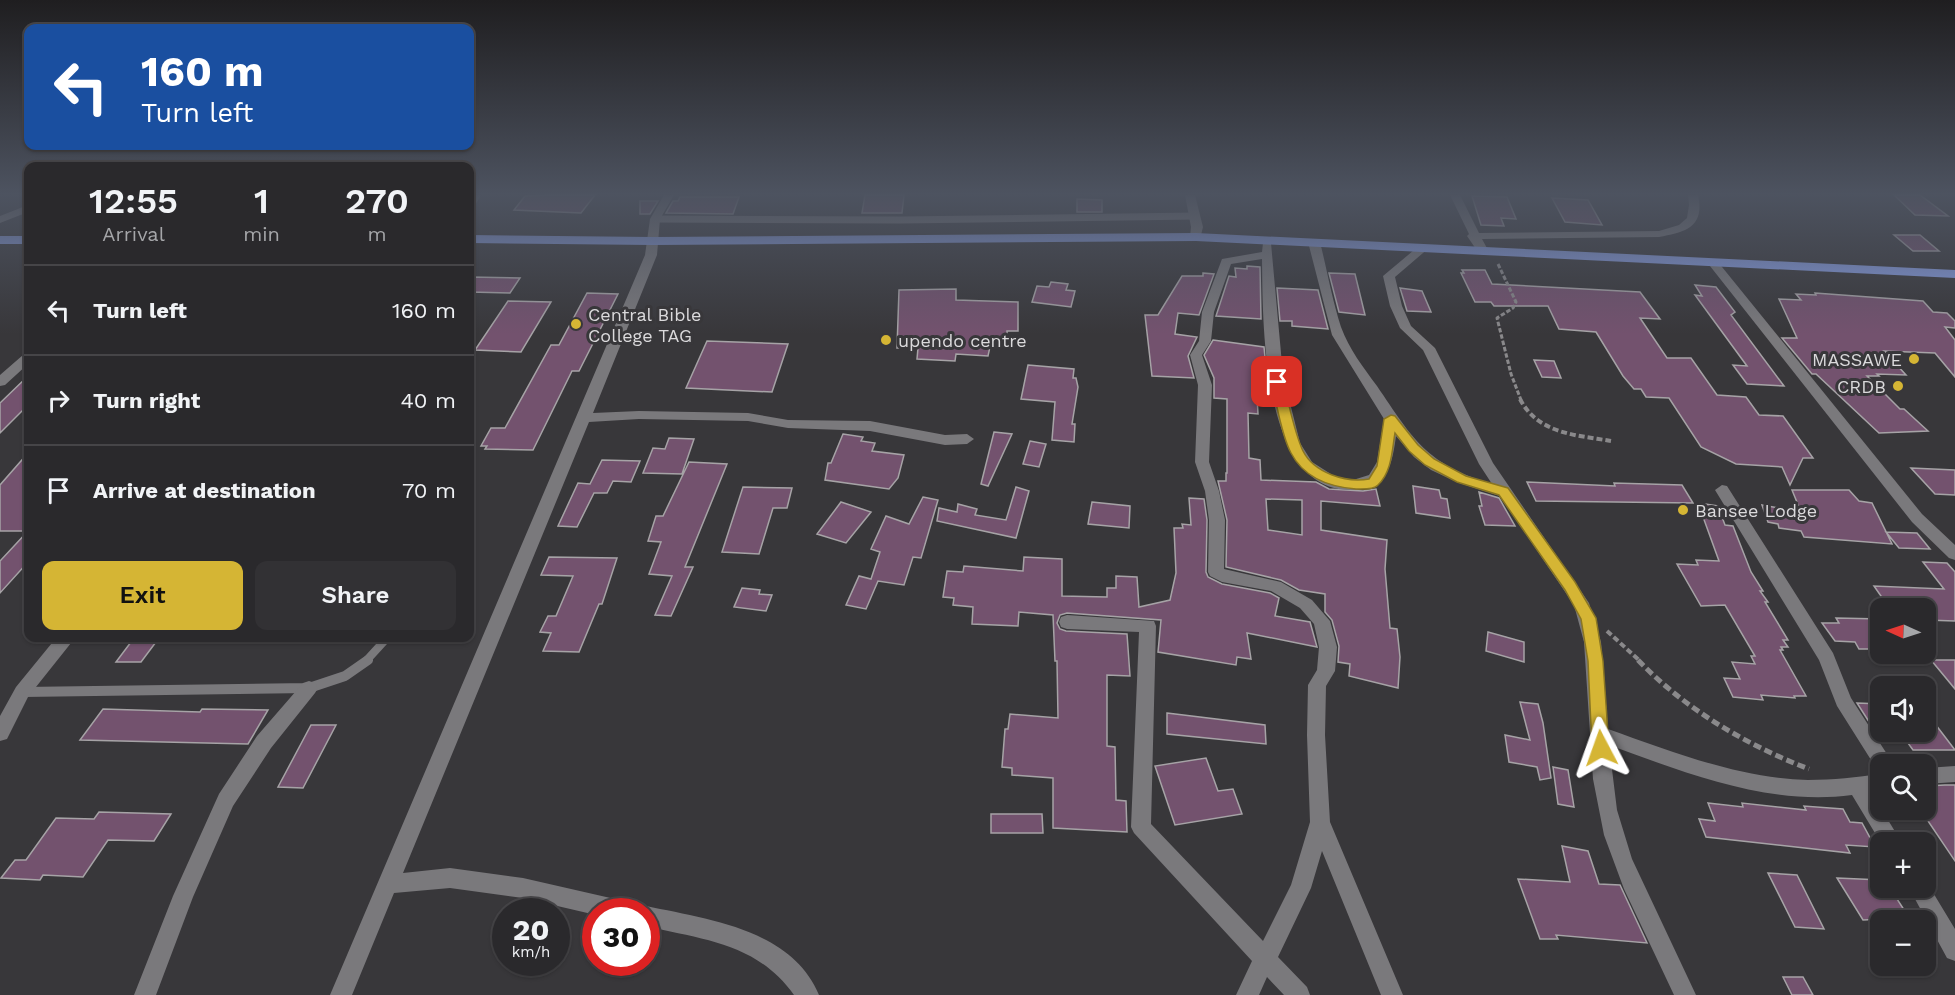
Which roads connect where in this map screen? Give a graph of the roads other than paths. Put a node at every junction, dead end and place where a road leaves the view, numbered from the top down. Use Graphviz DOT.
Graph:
graph roads {
  1 [pos="653,241"];
  2 [pos="1225,241"];
  3 [pos="1478,241"];
  4 [pos="1314,242"];
  5 [pos="1424,247"];
  6 [pos="1267,248"];
  7 [pos="1487,250"];
  8 [pos="1714,264"];
  9 [pos="1955,274"];
  10 [pos="24,361"];
  11 [pos="0,382"];
  12 [pos="584,418"];
  13 [pos="1391,419"];
  14 [pos="967,439"];
  15 [pos="1722,489"];
  16 [pos="1503,492"];
  17 [pos="1955,554"];
  18 [pos="1067,622"];
  19 [pos="63,642"];
  20 [pos="384,642"];
  21 [pos="309,688"];
  22 [pos="22,692"];
  23 [pos="0,733"];
  24 [pos="1599,734"];
  25 [pos="1877,754"];
  26 [pos="1955,774"];
  27 [pos="1936,775"];
  28 [pos="1870,784"];
  29 [pos="1858,787"];
  30 [pos="1320,822"];
  31 [pos="1885,832"];
  32 [pos="390,884"];
  33 [pos="1925,898"];
  34 [pos="582,901"];
  35 [pos="660,919"];
  36 [pos="1955,950"];
  37 [pos="1265,959"];
  38 [pos="145,995"];
  39 [pos="341,995"];
  40 [pos="808,995"];
  41 [pos="1247,995"];
  42 [pos="1299,995"];
  43 [pos="1392,995"];
  44 [pos="1685,995"];
  1 -- 12 [label="street"];
  2 -- 6 [label="highway"];
  3 -- 7 [label="street"];
  4 -- 5 [label="highway"];
  4 -- 6 [label="highway"];
  4 -- 13 [label="street"];
  5 -- 7 [label="highway"];
  5 -- 16 [label="street"];
  6 -- 13 [label="street"];
  6 -- 30 [label="street"];
  7 -- 8 [label="highway"];
  8 -- 9 [label="highway"];
  8 -- 17 [label="street"];
  10 -- 11 [label="street"];
  12 -- 14 [label="street"];
  12 -- 32 [label="street"];
  13 -- 16 [label="street"];
  15 -- 25 [label="street"];
  16 -- 24 [label="street"];
  18 -- 37 [label="street"];
  19 -- 22 [label="street"];
  20 -- 21 [label="lane"];
  21 -- 22 [label="lane"];
  21 -- 38 [label="street"];
  22 -- 23 [label="street"];
  24 -- 29 [label="street"];
  24 -- 44 [label="street"];
  26 -- 27 [label="street"];
  28 -- 29 [label="street"];
  29 -- 31 [label="street"];
  30 -- 37 [label="street"];
  30 -- 43 [label="street"];
  32 -- 34 [label="street"];
  32 -- 39 [label="street"];
  33 -- 36 [label="street"];
  35 -- 40 [label="street"];
  37 -- 41 [label="street"];
  37 -- 42 [label="street"];
}
